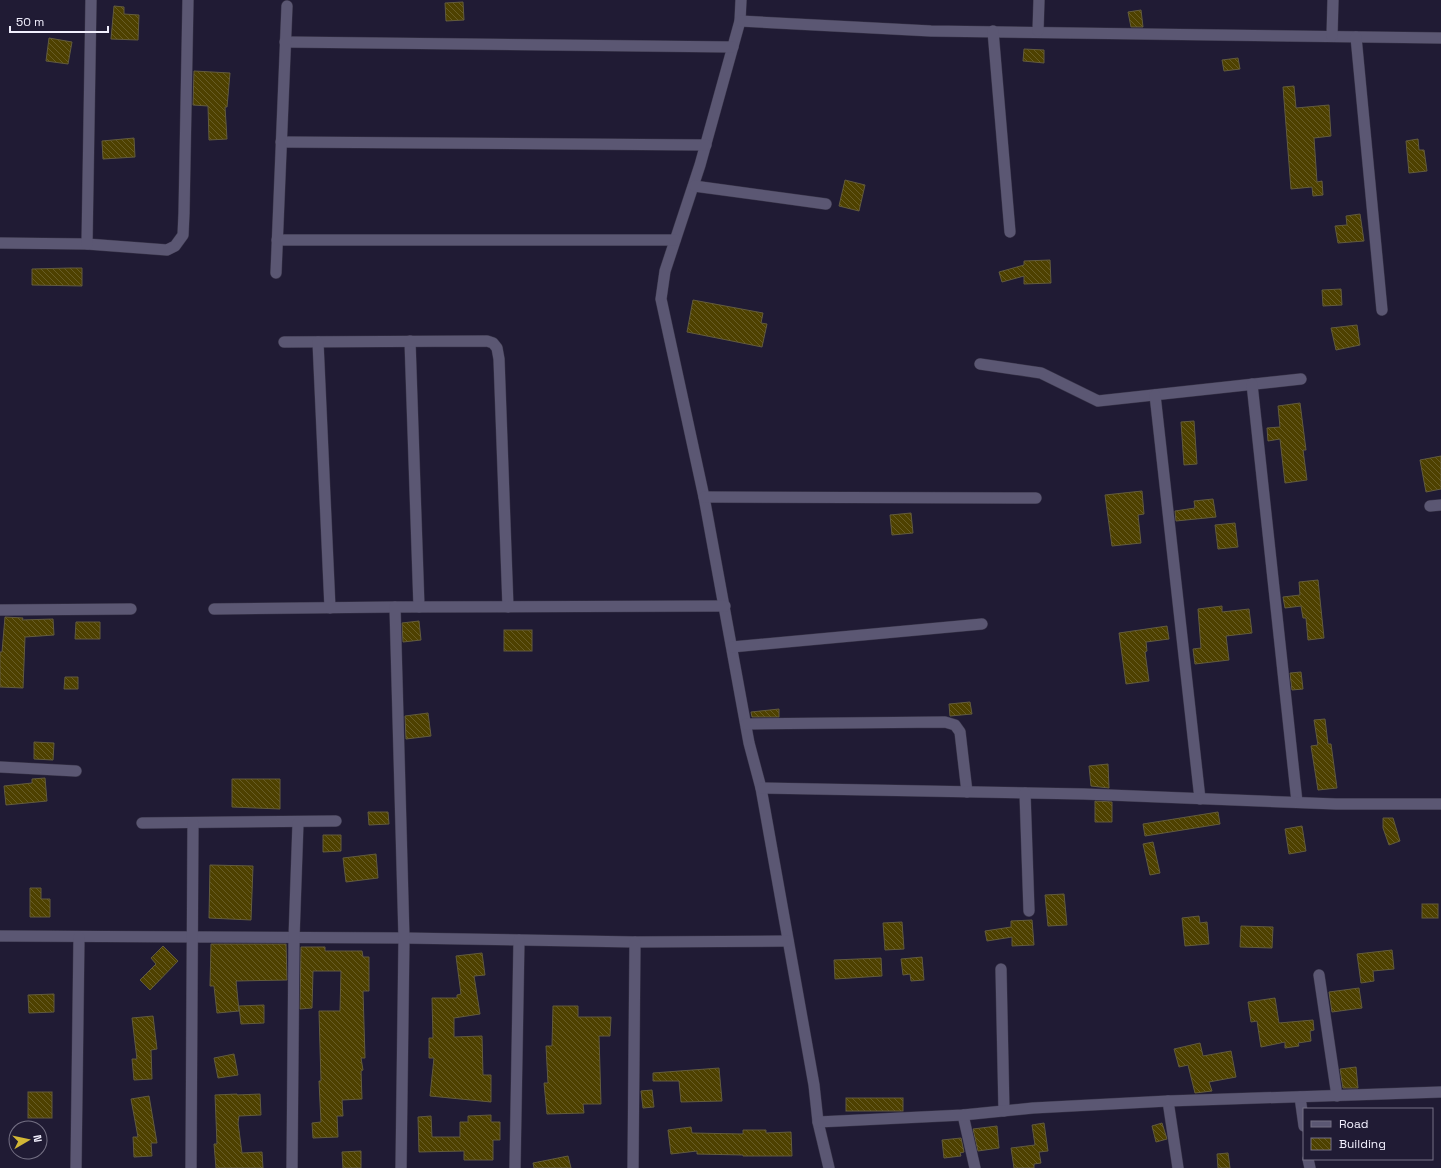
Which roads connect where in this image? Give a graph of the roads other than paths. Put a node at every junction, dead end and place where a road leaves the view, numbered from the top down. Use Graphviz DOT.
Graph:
graph roads {
  1 [pos="91,0"];
  2 [pos="188,0"];
  3 [pos="741,0"];
  4 [pos="1039,0"];
  5 [pos="1333,0"];
  6 [pos="287,6"];
  7 [pos="740,21"];
  8 [pos="993,31"];
  9 [pos="1038,31"];
  10 [pos="1332,36"];
  11 [pos="1356,37"];
  12 [pos="1441,38"];
  13 [pos="285,42"];
  14 [pos="733,47"];
  15 [pos="281,142"];
  16 [pos="706,145"];
  17 [pos="694,186"];
  18 [pos="826,204"];
  19 [pos="1010,232"];
  20 [pos="277,240"];
  21 [pos="675,240"];
  22 [pos="0,243"];
  23 [pos="86,244"];
  24 [pos="276,273"];
  25 [pos="1382,310"];
  26 [pos="410,341"];
  27 [pos="284,342"];
  28 [pos="318,342"];
  29 [pos="980,364"];
  30 [pos="1301,379"];
  31 [pos="1252,384"];
  32 [pos="1155,395"];
  33 [pos="704,497"];
  34 [pos="1036,498"];
  35 [pos="725,606"];
  36 [pos="395,607"];
  37 [pos="419,607"];
  38 [pos="508,607"];
  39 [pos="330,608"];
  40 [pos="131,609"];
  41 [pos="214,609"];
  42 [pos="0,610"];
  43 [pos="982,624"];
  44 [pos="732,648"];
  45 [pos="746,724"];
  46 [pos="0,767"];
  47 [pos="76,772"];
  48 [pos="761,788"];
  49 [pos="967,792"];
  50 [pos="1025,793"];
  51 [pos="1200,799"];
  52 [pos="1297,802"];
  53 [pos="1441,804"];
  54 [pos="336,821"];
  55 [pos="142,823"];
  56 [pos="193,823"];
  57 [pos="298,823"];
  58 [pos="1029,912"];
  59 [pos="0,936"];
  60 [pos="192,936"];
  61 [pos="79,937"];
  62 [pos="294,938"];
  63 [pos="404,938"];
  64 [pos="518,940"];
  65 [pos="788,941"];
  66 [pos="635,942"];
  67 [pos="1001,969"];
  68 [pos="1320,975"];
  69 [pos="1441,1092"];
  70 [pos="1337,1096"];
  71 [pos="1300,1097"];
  72 [pos="1168,1101"];
  73 [pos="1004,1111"];
  74 [pos="963,1115"];
  75 [pos="1303,1119"];
  76 [pos="818,1122"];
  77 [pos="76,1168"];
  78 [pos="191,1168"];
  79 [pos="292,1168"];
  80 [pos="401,1168"];
  81 [pos="515,1168"];
  82 [pos="633,1168"];
  83 [pos="829,1168"];
  84 [pos="975,1168"];
  85 [pos="1178,1168"];
  1 -- 23 [label="street"];
  2 -- 23 [label="street"];
  3 -- 7 [label="street"];
  4 -- 9 [label="street"];
  5 -- 10 [label="street"];
  6 -- 13 [label="street"];
  7 -- 8 [label="street"];
  7 -- 14 [label="street"];
  8 -- 9 [label="street"];
  8 -- 19 [label="street"];
  9 -- 10 [label="street"];
  10 -- 11 [label="street"];
  11 -- 12 [label="street"];
  11 -- 25 [label="street"];
  13 -- 14 [label="street"];
  13 -- 15 [label="street"];
  14 -- 16 [label="street"];
  15 -- 16 [label="street"];
  15 -- 20 [label="street"];
  16 -- 17 [label="street"];
  17 -- 18 [label="street"];
  17 -- 21 [label="street"];
  20 -- 21 [label="street"];
  20 -- 24 [label="street"];
  21 -- 33 [label="street"];
  22 -- 23 [label="street"];
  26 -- 28 [label="street"];
  26 -- 37 [label="street"];
  26 -- 38 [label="street"];
  27 -- 28 [label="street"];
  28 -- 39 [label="street"];
  29 -- 32 [label="street"];
  30 -- 31 [label="street"];
  31 -- 32 [label="street"];
  31 -- 52 [label="street"];
  32 -- 51 [label="street"];
  33 -- 34 [label="street"];
  33 -- 35 [label="street"];
  35 -- 38 [label="street"];
  35 -- 44 [label="street"];
  36 -- 37 [label="street"];
  36 -- 39 [label="street"];
  36 -- 63 [label="street"];
  37 -- 38 [label="street"];
  39 -- 41 [label="street"];
  40 -- 42 [label="street"];
  43 -- 44 [label="street"];
  44 -- 45 [label="street"];
  45 -- 48 [label="street"];
  45 -- 49 [label="street"];
  46 -- 47 [label="street"];
  48 -- 49 [label="street"];
  48 -- 65 [label="street"];
  49 -- 50 [label="street"];
  50 -- 51 [label="street"];
  50 -- 58 [label="street"];
  51 -- 52 [label="street"];
  52 -- 53 [label="street"];
  54 -- 57 [label="street"];
  55 -- 56 [label="street"];
  56 -- 57 [label="street"];
  56 -- 60 [label="street"];
  57 -- 62 [label="street"];
  59 -- 61 [label="street"];
  60 -- 61 [label="street"];
  60 -- 62 [label="street"];
  60 -- 78 [label="street"];
  61 -- 77 [label="street"];
  62 -- 63 [label="street"];
  62 -- 79 [label="street"];
  63 -- 64 [label="street"];
  63 -- 80 [label="street"];
  64 -- 66 [label="street"];
  64 -- 81 [label="street"];
  65 -- 66 [label="street"];
  65 -- 76 [label="street"];
  66 -- 82 [label="street"];
  67 -- 73 [label="street"];
  68 -- 70 [label="street"];
  69 -- 70 [label="street"];
  70 -- 71 [label="street"];
  71 -- 72 [label="street"];
  71 -- 75 [label="street"];
  72 -- 73 [label="street"];
  72 -- 85 [label="street"];
  73 -- 74 [label="street"];
  74 -- 76 [label="street"];
  74 -- 84 [label="street"];
  76 -- 83 [label="street"];
}
